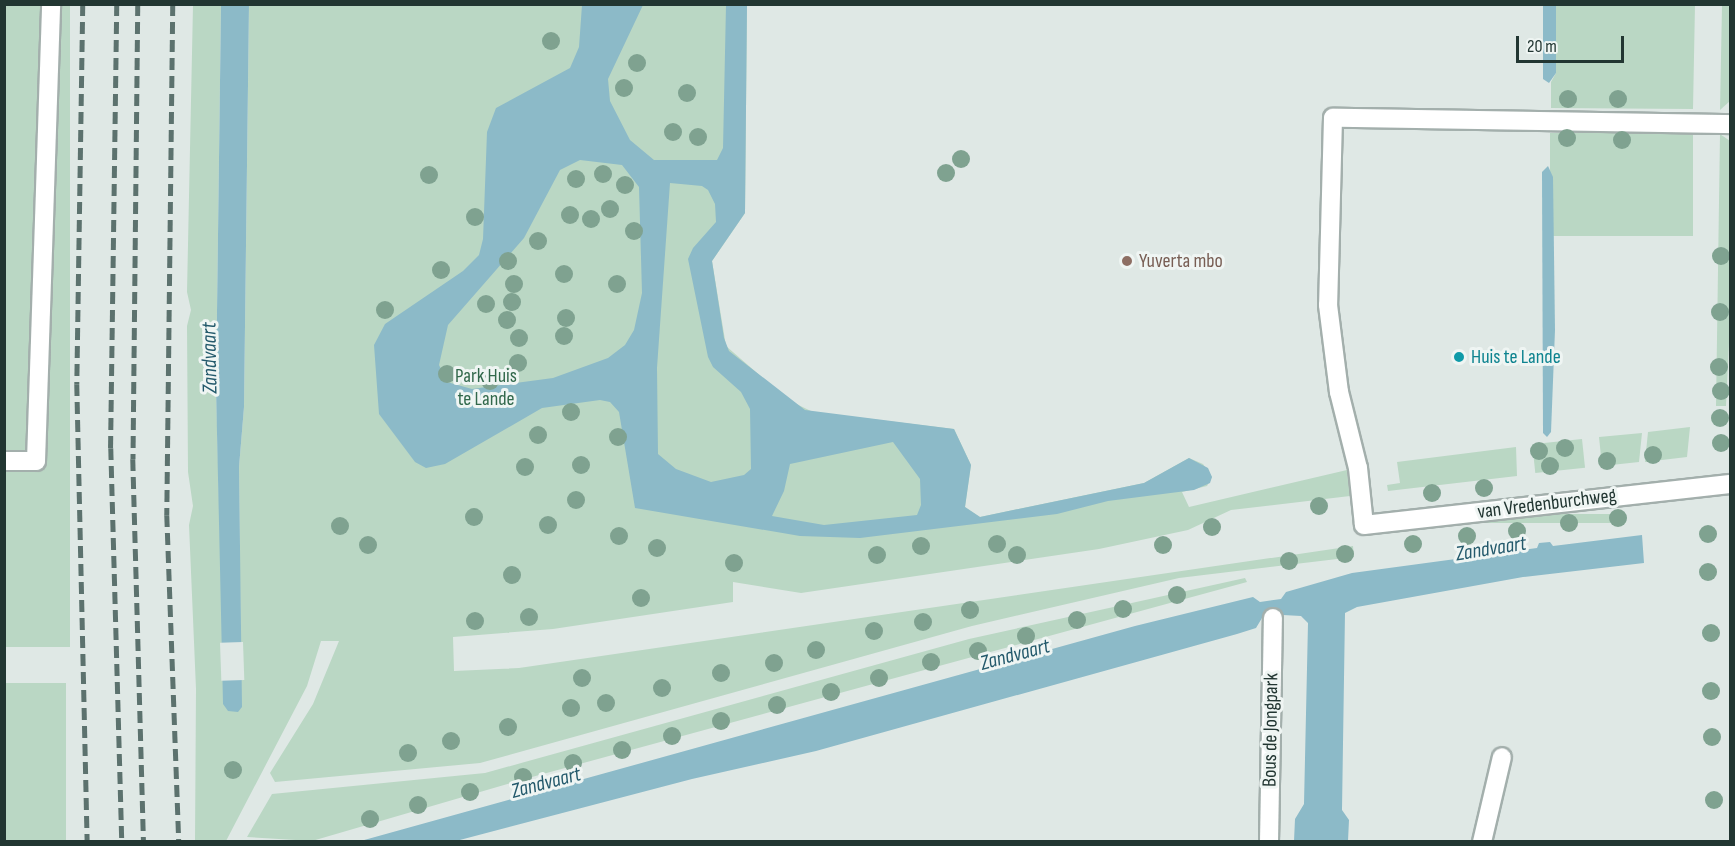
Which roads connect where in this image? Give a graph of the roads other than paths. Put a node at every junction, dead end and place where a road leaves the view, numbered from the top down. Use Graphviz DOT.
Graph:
graph roads {
  1 [pos="51,4"];
  2 [pos="1731,124"];
  3 [pos="4,462"];
  4 [pos="1731,484"];
  5 [pos="1272,618"];
  6 [pos="1502,757"];
  7 [pos="1269,842"];
  8 [pos="1482,842"];
  1 -- 3 [label="street"];
  2 -- 4 [label="street, van Vredenburchweg"];
  5 -- 7 [label="street, Bous de Jongpark"];
  6 -- 8 [label="street"];
}
